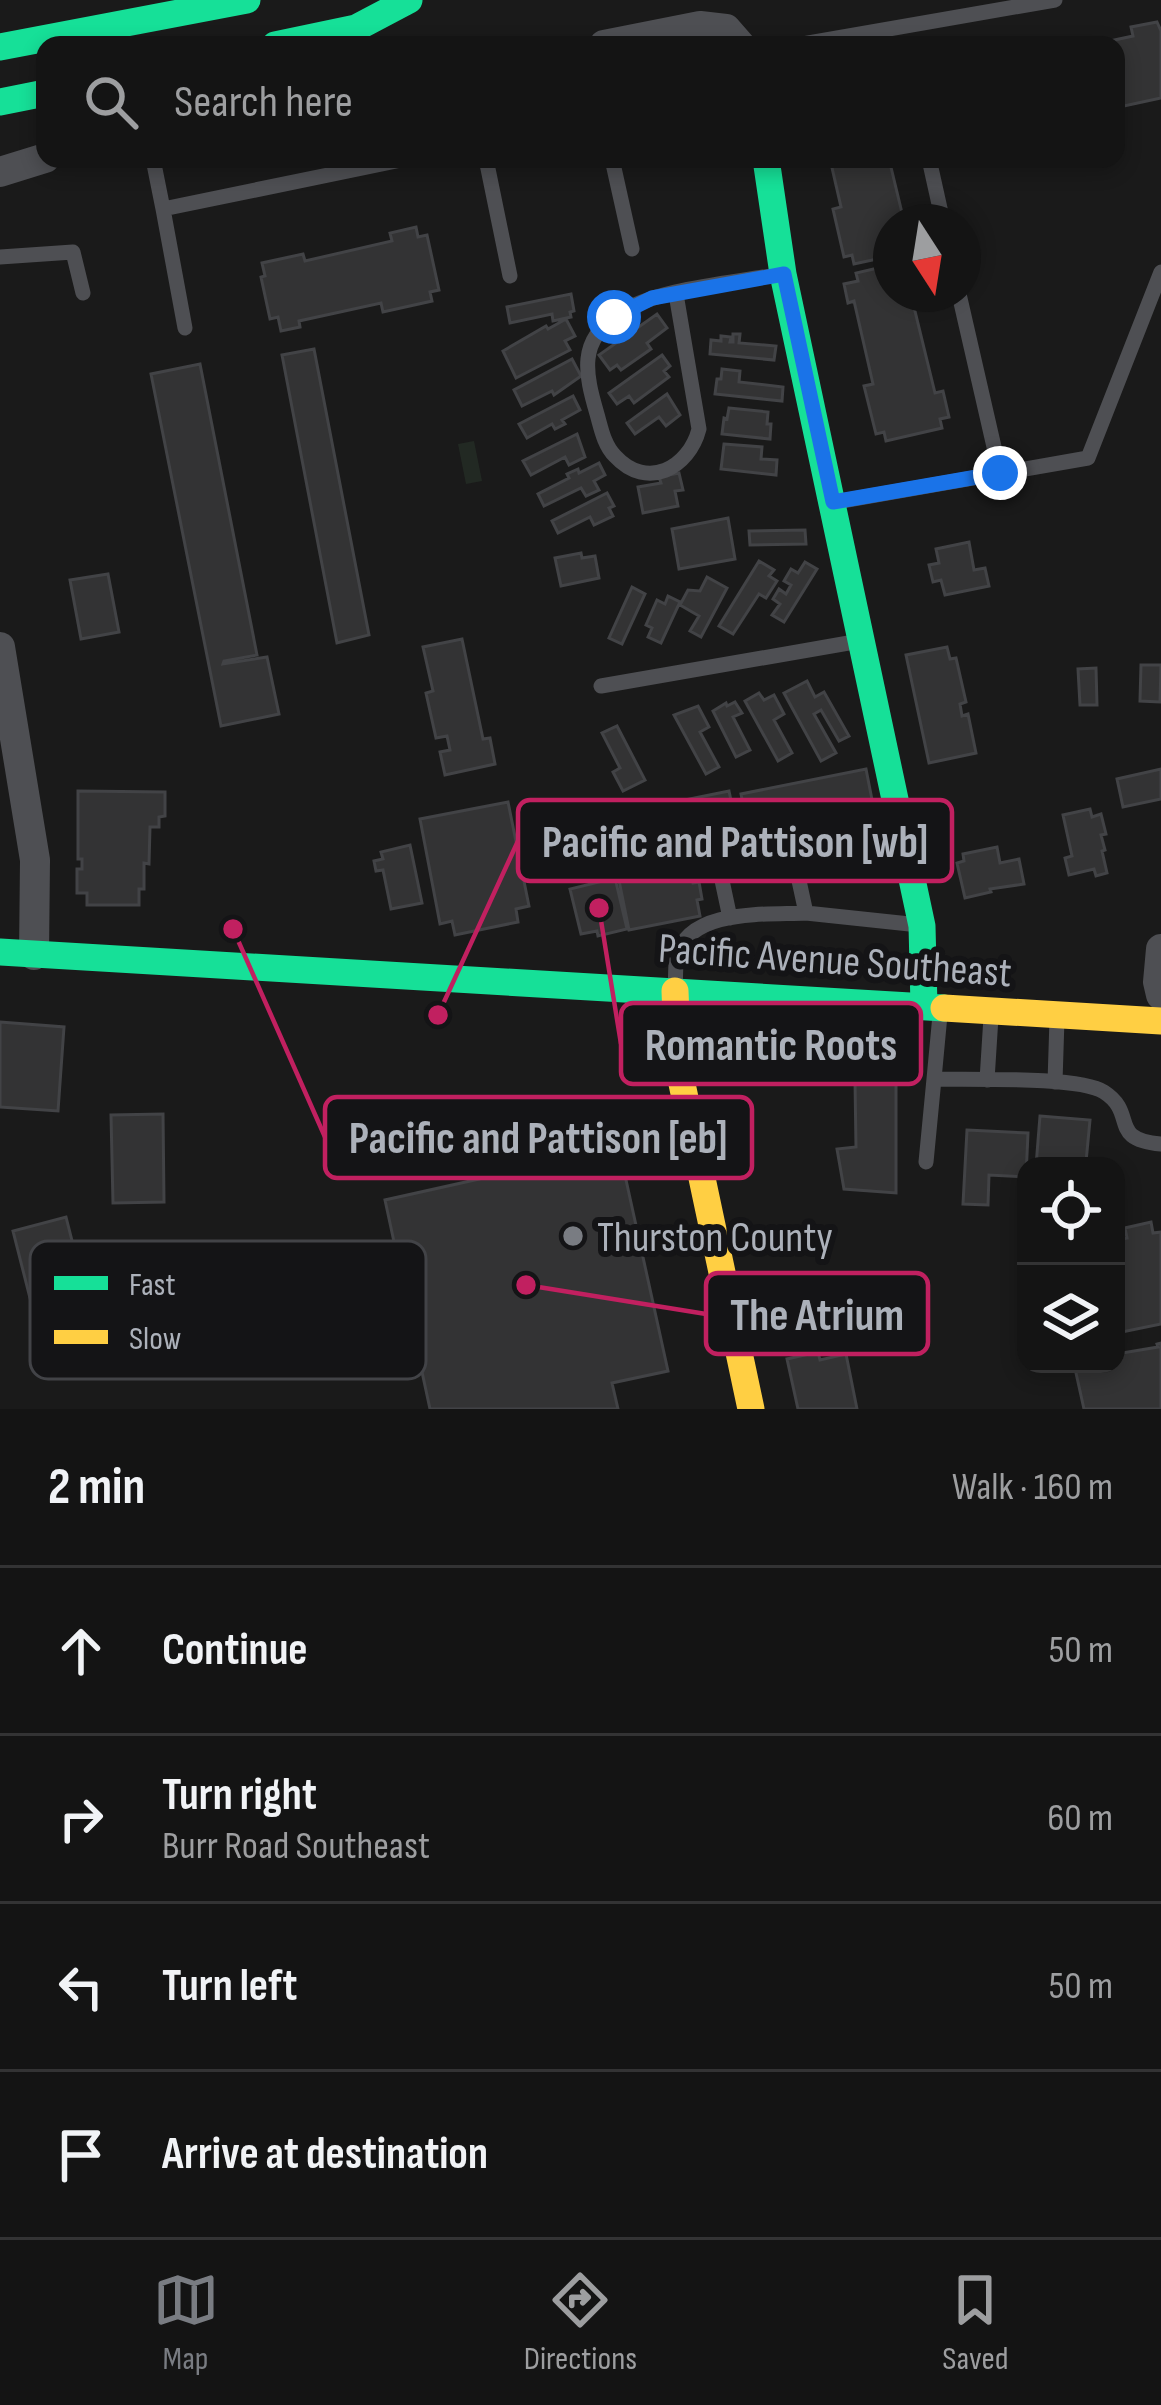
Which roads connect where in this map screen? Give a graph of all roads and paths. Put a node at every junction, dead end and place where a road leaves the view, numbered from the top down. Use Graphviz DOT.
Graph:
graph roads {
  1 [pos="247,0"];
  2 [pos="409,0"];
  3 [pos="1055,0"];
  4 [pos="898,26"];
  5 [pos="58,36"];
  6 [pos="317,36"];
  7 [pos="649,36"];
  8 [pos="732,36"];
  9 [pos="845,36"];
  10 [pos="901,36"];
  11 [pos="36,40"];
  12 [pos="0,47"];
  13 [pos="36,95"];
  14 [pos="0,102"];
  15 [pos="36,161"];
  16 [pos="154,168"];
  17 [pos="361,168"];
  18 [pos="488,168"];
  19 [pos="614,168"];
  20 [pos="767,168"];
  21 [pos="931,168"];
  22 [pos="0,172"];
  23 [pos="939,204"];
  24 [pos="163,208"];
  25 [pos="632,250"];
  26 [pos="0,256"];
  27 [pos="1161,272"];
  28 [pos="784,274"];
  29 [pos="511,276"];
  30 [pos="83,293"];
  31 [pos="676,294"];
  32 [pos="963,312"];
  33 [pos="184,328"];
  34 [pos="1000,473"];
  35 [pos="833,502"];
  36 [pos="863,640"];
  37 [pos="0,647"];
  38 [pos="601,686"];
  39 [pos="793,853"];
  40 [pos="720,871"];
  41 [pos="806,913"];
  42 [pos="730,918"];
  43 [pos="922,926"];
  44 [pos="1161,949"];
  45 [pos="0,952"];
  46 [pos="34,955"];
  47 [pos="675,991"];
  48 [pos="1161,995"];
  49 [pos="932,1007"];
  50 [pos="991,1010"];
  51 [pos="1057,1015"];
  52 [pos="1161,1021"];
  53 [pos="934,1079"];
  54 [pos="987,1080"];
  55 [pos="1055,1082"];
  56 [pos="1161,1144"];
  57 [pos="926,1162"];
  58 [pos="878,1293"];
  59 [pos="733,1321"];
  60 [pos="751,1409"];
  1 -- 5 [label="main road"];
  2 -- 6 [label="main road"];
  3 -- 4 [label="lane"];
  4 -- 9 [label="lane"];
  4 -- 10 [label="lane"];
  7 -- 8 [label="street"];
  11 -- 12 [label="main road"];
  13 -- 14 [label="main road"];
  15 -- 22 [label="street"];
  16 -- 24 [label="lane"];
  17 -- 24 [label="lane"];
  18 -- 29 [label="lane"];
  19 -- 25 [label="lane"];
  20 -- 28 [label="main road"];
  21 -- 23 [label="lane"];
  24 -- 33 [label="lane"];
  26 -- 30 [label="lane"];
  27 -- 34 [label="lane"];
  28 -- 31 [label="lane"];
  28 -- 35 [label="main road"];
  31 -- 31 [label="lane"];
  32 -- 34 [label="lane"];
  34 -- 35 [label="lane"];
  35 -- 36 [label="main road"];
  36 -- 38 [label="lane"];
  36 -- 43 [label="main road"];
  37 -- 46 [label="street"];
  39 -- 41 [label="lane"];
  40 -- 42 [label="lane"];
  41 -- 42 [label="lane"];
  41 -- 43 [label="lane"];
  42 -- 47 [label="lane"];
  43 -- 49 [label="main road"];
  44 -- 48 [label="street"];
  45 -- 46 [label="main road, Pacific Avenue Southeast"];
  46 -- 47 [label="main road, Pacific Avenue Southeast"];
  47 -- 49 [label="main road, Pacific Avenue Southeast"];
  47 -- 59 [label="main road"];
  49 -- 50 [label="main road, Pacific Avenue Southeast"];
  49 -- 53 [label="lane"];
  50 -- 51 [label="main road, Pacific Avenue Southeast"];
  50 -- 54 [label="lane"];
  51 -- 52 [label="main road, Pacific Avenue Southeast"];
  51 -- 55 [label="lane"];
  53 -- 54 [label="lane"];
  53 -- 57 [label="lane"];
  54 -- 55 [label="lane"];
  55 -- 56 [label="lane"];
  58 -- 59 [label="lane"];
  59 -- 60 [label="main road"];
}
